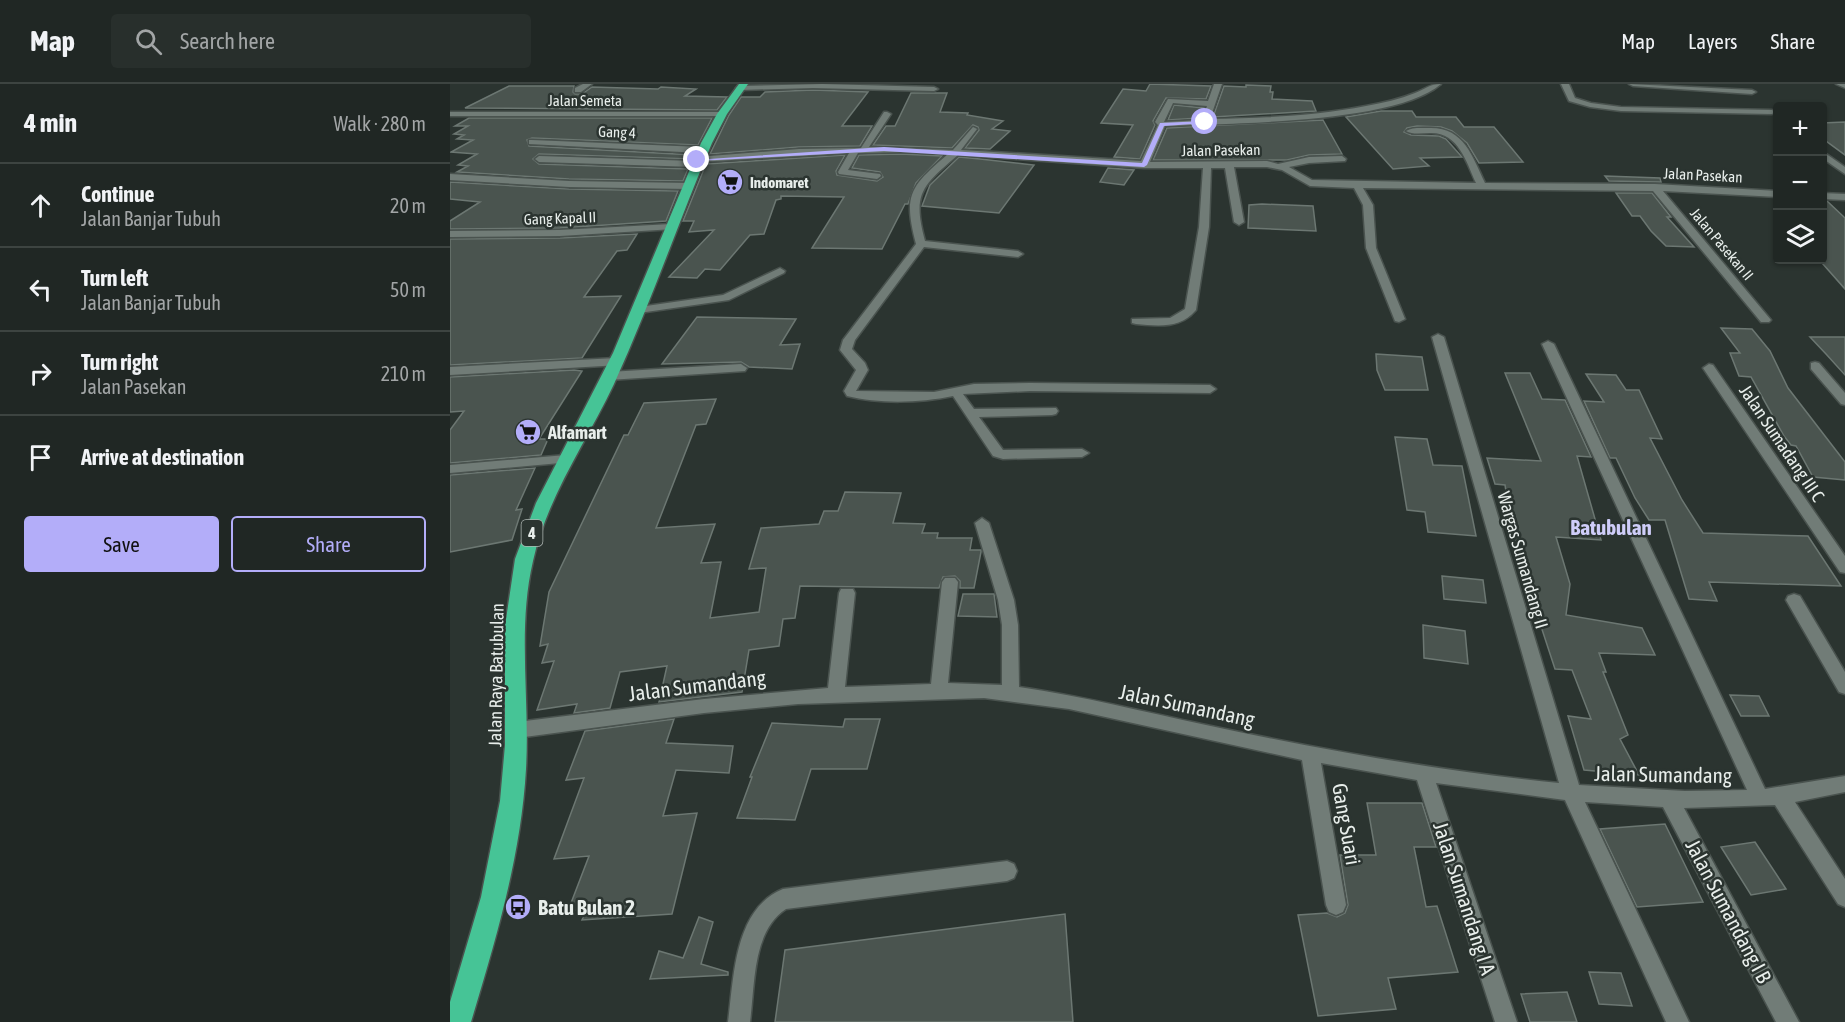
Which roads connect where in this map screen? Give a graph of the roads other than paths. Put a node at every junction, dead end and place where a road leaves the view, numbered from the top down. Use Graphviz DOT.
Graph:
graph roads {
  1 [pos="588,84"];
  2 [pos="1218,84"];
  3 [pos="1437,84"];
  4 [pos="1565,84"];
  5 [pos="1633,84"];
  6 [pos="1744,84"];
  7 [pos="1840,84"];
  8 [pos="742,86"];
  9 [pos="1845,86"];
  10 [pos="934,89"];
  11 [pos="578,90"];
  12 [pos="1724,90"];
  13 [pos="1752,92"];
  14 [pos="1730,97"];
  15 [pos="1758,99"];
  16 [pos="1212,104"];
  17 [pos="1736,104"];
  18 [pos="1765,105"];
  19 [pos="1742,112"];
  20 [pos="1773,112"];
  21 [pos="450,114"];
  22 [pos="720,114"];
  23 [pos="887,114"];
  24 [pos="1773,114"];
  25 [pos="1205,122"];
  26 [pos="1162,124"];
  27 [pos="973,129"];
  28 [pos="1410,131"];
  29 [pos="532,142"];
  30 [pos="859,149"];
  31 [pos="951,152"];
  32 [pos="1826,156"];
  33 [pos="698,158"];
  34 [pos="539,159"];
  35 [pos="1342,159"];
  36 [pos="1144,165"];
  37 [pos="1229,165"];
  38 [pos="1207,166"];
  39 [pos="1280,166"];
  40 [pos="1845,171"];
  41 [pos="877,176"];
  42 [pos="450,177"];
  43 [pos="1357,185"];
  44 [pos="689,186"];
  45 [pos="1482,186"];
  46 [pos="1655,187"];
  47 [pos="1766,194"];
  48 [pos="1773,194"];
  49 [pos="1827,196"];
  50 [pos="1844,198"];
  51 [pos="1773,201"];
  52 [pos="1239,222"];
  53 [pos="671,227"];
  54 [pos="450,234"];
  55 [pos="921,244"];
  56 [pos="1018,254"];
  57 [pos="780,271"];
  58 [pos="639,310"];
  59 [pos="1399,319"];
  60 [pos="1765,320"];
  61 [pos="1136,321"];
  62 [pos="1438,337"];
  63 [pos="1548,344"];
  64 [pos="1815,366"];
  65 [pos="741,368"];
  66 [pos="1709,368"];
  67 [pos="613,369"];
  68 [pos="450,371"];
  69 [pos="1210,390"];
  70 [pos="956,392"];
  71 [pos="1845,401"];
  72 [pos="1052,411"];
  73 [pos="971,413"];
  74 [pos="1082,453"];
  75 [pos="566,459"];
  76 [pos="450,469"];
  77 [pos="982,524"];
  78 [pos="1845,568"];
  79 [pos="950,582"];
  80 [pos="847,593"];
  81 [pos="1794,600"];
  82 [pos="1845,687"];
  83 [pos="939,690"];
  84 [pos="836,693"];
  85 [pos="1011,693"];
  86 [pos="517,730"];
  87 [pos="1310,752"];
  88 [pos="1424,774"];
  89 [pos="1845,784"];
  90 [pos="1572,794"];
  91 [pos="1770,797"];
  92 [pos="1669,799"];
  93 [pos="1007,871"];
  94 [pos="1845,897"];
  95 [pos="1336,905"];
  96 [pos="457,1022"];
  97 [pos="739,1022"];
  98 [pos="1506,1022"];
  99 [pos="1678,1022"];
  100 [pos="1788,1022"];
  1 -- 11 [label="street"];
  2 -- 16 [label="street"];
  3 -- 25 [label="street"];
  4 -- 19 [label="street"];
  5 -- 12 [label="street"];
  6 -- 13 [label="street"];
  7 -- 9 [label="street"];
  8 -- 10 [label="street"];
  8 -- 22 [label="highway, Jalan Raya Batubulan / 4"];
  12 -- 13 [label="street"];
  12 -- 14 [label="street"];
  13 -- 15 [label="street"];
  16 -- 25 [label="street"];
  16 -- 26 [label="street"];
  17 -- 19 [label="street"];
  18 -- 20 [label="street"];
  19 -- 24 [label="street"];
  21 -- 22 [label="street, Jalan Semeta"];
  22 -- 33 [label="highway, Jalan Raya Batubulan / 4"];
  23 -- 30 [label="street"];
  25 -- 26 [label="street"];
  26 -- 36 [label="street"];
  27 -- 31 [label="street"];
  28 -- 45 [label="street"];
  29 -- 33 [label="street, Gang 4"];
  30 -- 31 [label="street, Jalan Pasekan"];
  30 -- 33 [label="street, Jalan Pasekan"];
  30 -- 41 [label="street"];
  31 -- 36 [label="street, Jalan Pasekan"];
  31 -- 55 [label="street"];
  32 -- 40 [label="street"];
  33 -- 34 [label="street"];
  33 -- 44 [label="highway, Jalan Raya Batubulan / 4"];
  35 -- 39 [label="street"];
  36 -- 38 [label="street, Jalan Pasekan"];
  37 -- 38 [label="street, Jalan Pasekan"];
  37 -- 39 [label="street, Jalan Pasekan"];
  37 -- 52 [label="street"];
  38 -- 61 [label="street"];
  39 -- 43 [label="street, Jalan Pasekan"];
  42 -- 44 [label="street"];
  43 -- 45 [label="street, Jalan Pasekan"];
  43 -- 59 [label="street"];
  44 -- 53 [label="highway, Jalan Raya Batubulan / 4"];
  45 -- 46 [label="street, Jalan Pasekan"];
  46 -- 47 [label="street, Jalan Pasekan"];
  46 -- 60 [label="street, Jalan Pasekan II"];
  47 -- 48 [label="street, Jalan Pasekan"];
  47 -- 51 [label="street"];
  49 -- 50 [label="street"];
  53 -- 54 [label="street, Gang Kapal II"];
  53 -- 58 [label="highway, Jalan Raya Batubulan / 4"];
  55 -- 56 [label="street"];
  55 -- 70 [label="street"];
  57 -- 58 [label="street"];
  58 -- 67 [label="highway, Jalan Raya Batubulan / 4"];
  62 -- 90 [label="street, Wargas Sumandang II"];
  63 -- 91 [label="street"];
  64 -- 71 [label="street"];
  65 -- 67 [label="street"];
  66 -- 78 [label="street, Jalan Sumadang III C"];
  67 -- 68 [label="street"];
  67 -- 75 [label="highway, Jalan Raya Batubulan / 4"];
  69 -- 70 [label="street"];
  70 -- 73 [label="street"];
  72 -- 73 [label="street"];
  73 -- 74 [label="street"];
  75 -- 76 [label="street"];
  75 -- 86 [label="highway, Jalan Raya Batubulan / 4"];
  77 -- 85 [label="street"];
  79 -- 83 [label="street"];
  80 -- 84 [label="street"];
  81 -- 82 [label="street"];
  83 -- 84 [label="street, Jalan Sumandang"];
  83 -- 85 [label="street, Jalan Sumandang"];
  84 -- 86 [label="street, Jalan Sumandang"];
  85 -- 87 [label="street, Jalan Sumandang"];
  86 -- 96 [label="highway, Jalan Raya Batubulan / 4"];
  87 -- 88 [label="street, Jalan Sumandang"];
  87 -- 95 [label="street, Gang Suari"];
  88 -- 90 [label="street, Jalan Sumandang"];
  88 -- 98 [label="street, Jalan Sumandang I A"];
  89 -- 91 [label="street, Jalan Sumandang"];
  90 -- 92 [label="street, Jalan Sumandang"];
  90 -- 99 [label="street, Wargas Sumandang II"];
  91 -- 92 [label="street, Jalan Sumandang"];
  91 -- 94 [label="street"];
  92 -- 100 [label="street, Jalan Sumandang I B"];
  93 -- 97 [label="street"];
}
